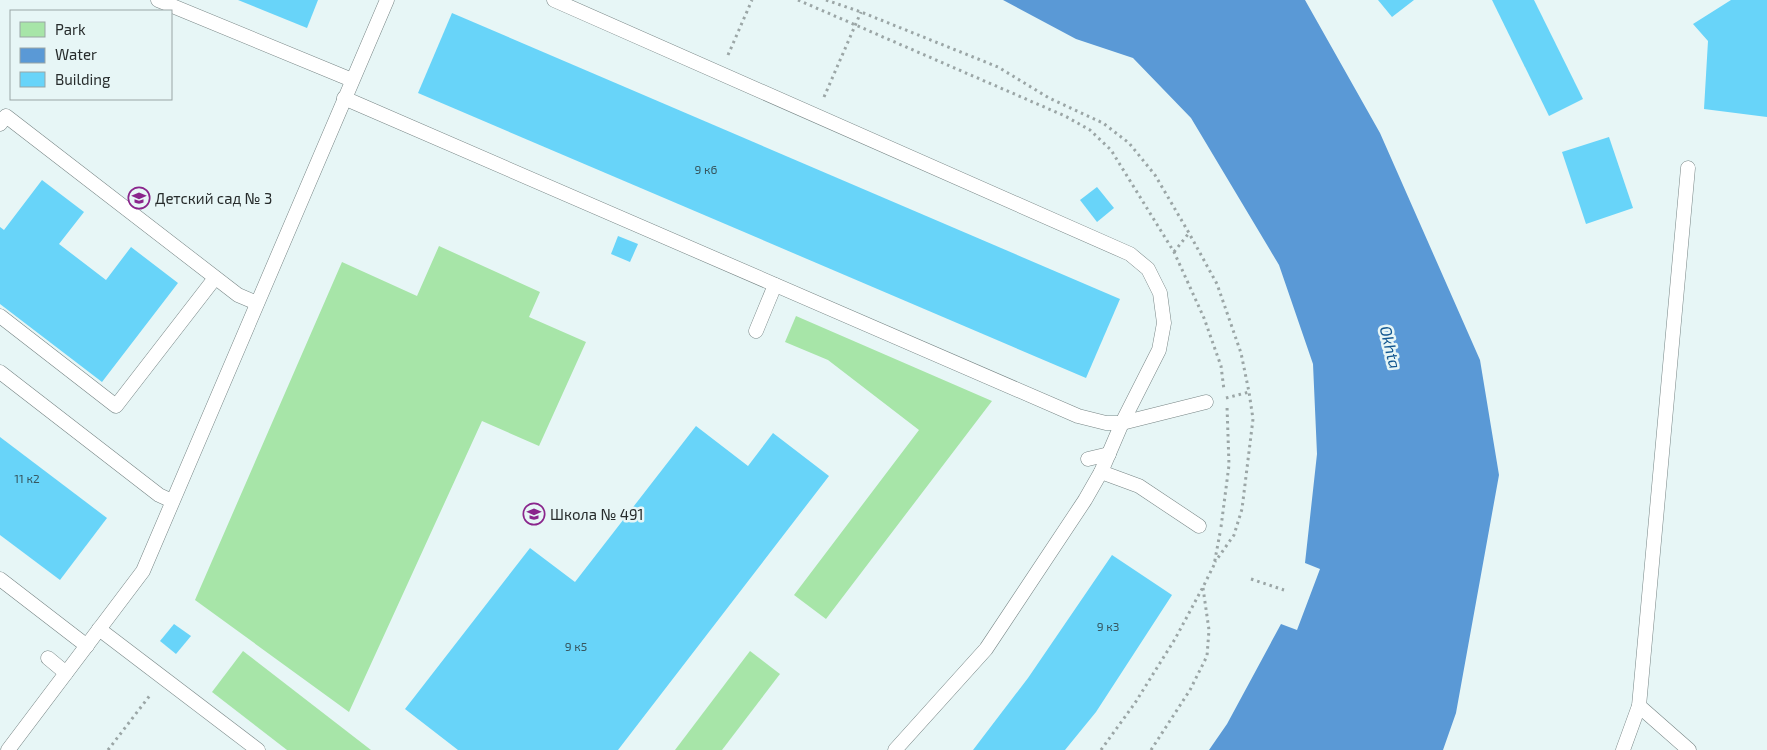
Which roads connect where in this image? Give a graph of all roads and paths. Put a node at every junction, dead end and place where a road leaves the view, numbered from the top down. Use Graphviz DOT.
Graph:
graph roads {
  1 [pos="158,0"];
  2 [pos="387,0"];
  3 [pos="554,0"];
  4 [pos="752,0"];
  5 [pos="798,0"];
  6 [pos="862,12"];
  7 [pos="855,25"];
  8 [pos="720,73"];
  9 [pos="352,80"];
  10 [pos="344,98"];
  11 [pos="816,115"];
  12 [pos="0,124"];
  13 [pos="1688,168"];
  14 [pos="1189,233"];
  15 [pos="1174,252"];
  16 [pos="215,278"];
  17 [pos="775,285"];
  18 [pos="258,303"];
  19 [pos="0,316"];
  20 [pos="756,331"];
  21 [pos="0,372"];
  22 [pos="1249,392"];
  23 [pos="1225,398"];
  24 [pos="1206,402"];
  25 [pos="1122,423"];
  26 [pos="1109,454"];
  27 [pos="1088,459"];
  28 [pos="1101,472"];
  29 [pos="172,501"];
  30 [pos="1199,526"];
  31 [pos="0,579"];
  32 [pos="1251,579"];
  33 [pos="1203,587"];
  34 [pos="1284,590"];
  35 [pos="99,629"];
  36 [pos="86,646"];
  37 [pos="48,658"];
  38 [pos="66,673"];
  39 [pos="163,677"];
  40 [pos="1639,706"];
  41 [pos="8,750"];
  42 [pos="108,750"];
  43 [pos="258,750"];
  44 [pos="895,750"];
  45 [pos="1101,750"];
  46 [pos="1151,750"];
  47 [pos="1623,750"];
  48 [pos="1689,750"];
  1 -- 9 [label="lane"];
  2 -- 9 [label="lane"];
  3 -- 8 [label="lane"];
  4 -- 8 [label="path"];
  5 -- 7 [label="path"];
  6 -- 7 [label="path"];
  7 -- 11 [label="path"];
  7 -- 15 [label="path"];
  8 -- 11 [label="lane"];
  9 -- 10 [label="lane"];
  10 -- 17 [label="lane"];
  10 -- 18 [label="lane"];
  11 -- 25 [label="lane"];
  12 -- 16 [label="lane"];
  13 -- 40 [label="lane"];
  14 -- 15 [label="path"];
  15 -- 23 [label="path"];
  16 -- 18 [label="lane"];
  16 -- 19 [label="lane"];
  17 -- 20 [label="lane"];
  17 -- 25 [label="lane"];
  18 -- 29 [label="lane"];
  21 -- 29 [label="lane"];
  22 -- 23 [label="path"];
  23 -- 33 [label="path"];
  24 -- 25 [label="lane"];
  25 -- 26 [label="lane"];
  26 -- 27 [label="lane"];
  26 -- 28 [label="lane"];
  28 -- 30 [label="lane"];
  28 -- 44 [label="lane"];
  29 -- 35 [label="lane"];
  31 -- 36 [label="lane"];
  32 -- 34 [label="path"];
  33 -- 45 [label="path"];
  33 -- 46 [label="path"];
  35 -- 36 [label="lane"];
  35 -- 39 [label="lane"];
  36 -- 38 [label="lane"];
  37 -- 38 [label="lane"];
  38 -- 41 [label="lane"];
  39 -- 42 [label="path"];
  39 -- 43 [label="lane"];
  40 -- 47 [label="lane"];
  40 -- 48 [label="lane"];
}
